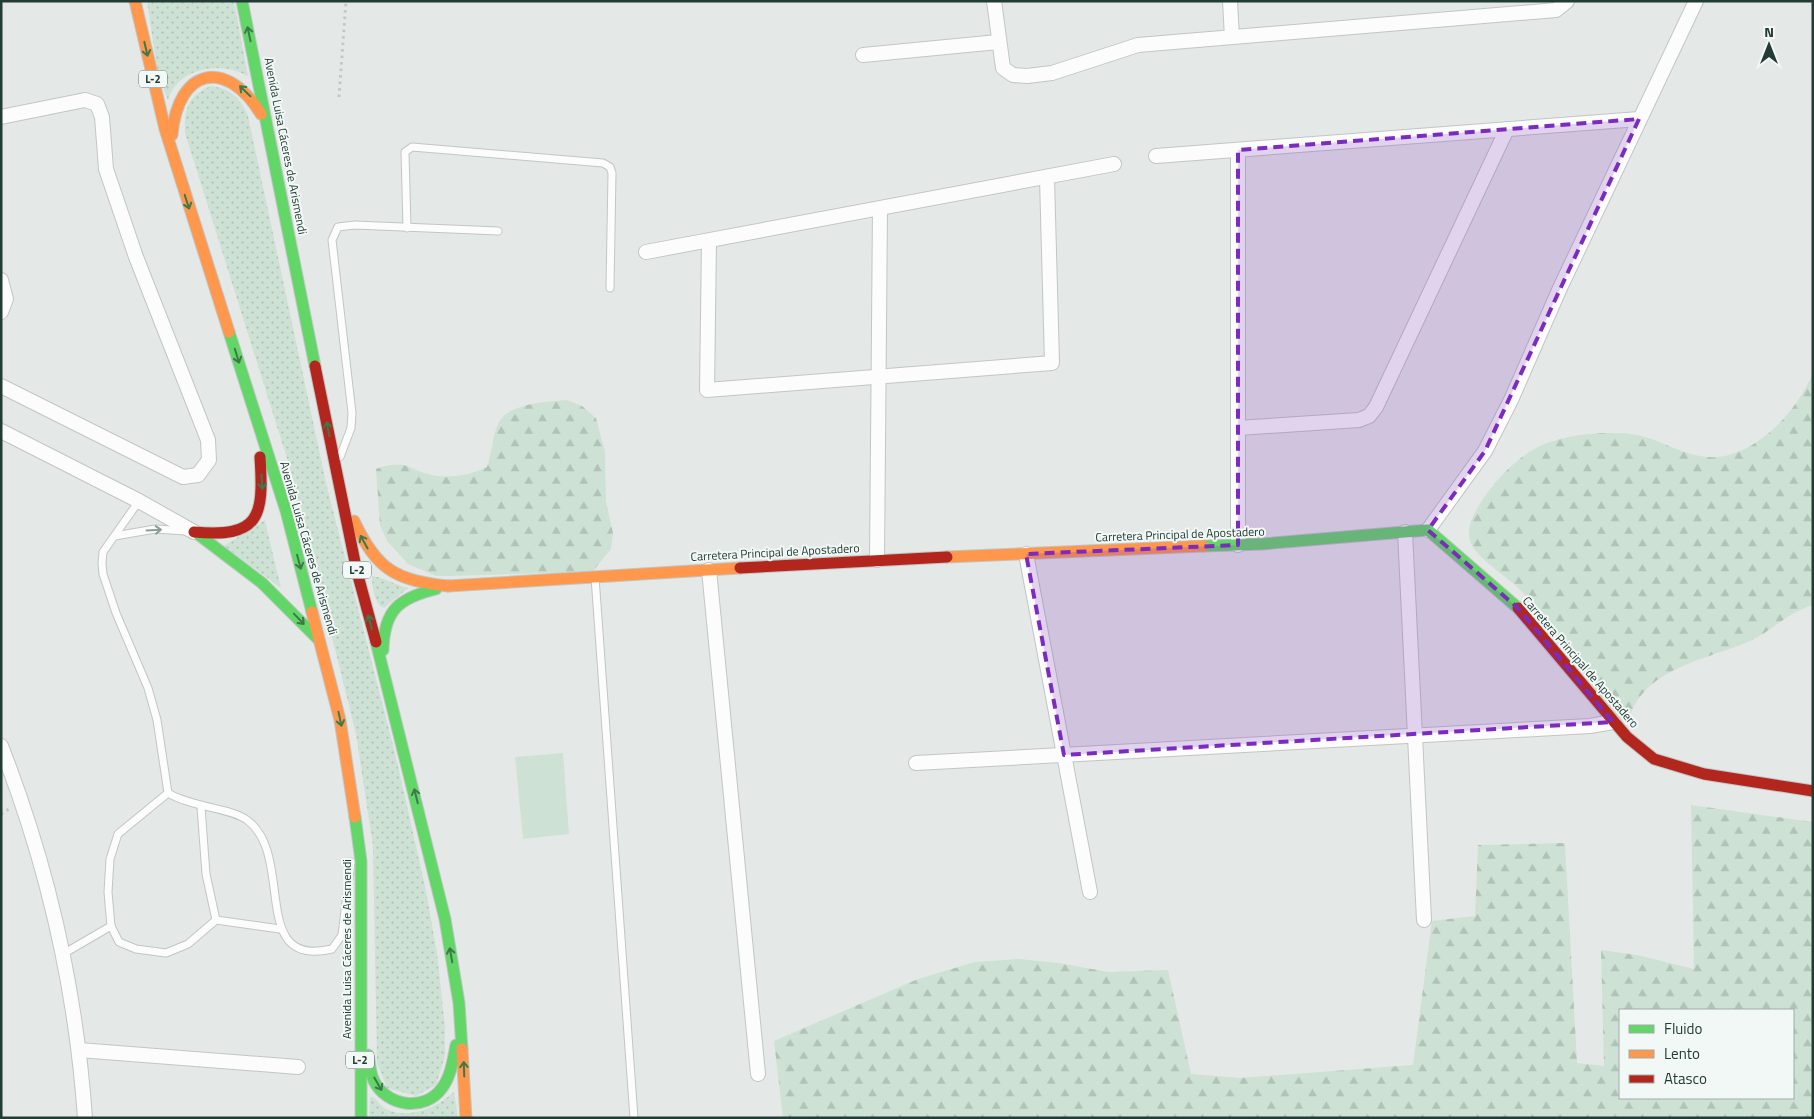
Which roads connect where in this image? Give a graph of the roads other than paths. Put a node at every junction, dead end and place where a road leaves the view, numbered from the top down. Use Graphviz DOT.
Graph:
graph roads {
  1 [pos="135,1"];
  2 [pos="242,1"];
  3 [pos="994,1"];
  4 [pos="1230,1"];
  5 [pos="1567,1"];
  6 [pos="1696,1"];
  7 [pos="1232,37"];
  8 [pos="998,42"];
  9 [pos="863,55"];
  10 [pos="1,117"];
  11 [pos="1639,119"];
  12 [pos="1507,129"];
  13 [pos="269,133"];
  14 [pos="1238,150"];
  15 [pos="173,155"];
  16 [pos="1156,156"];
  17 [pos="1114,164"];
  18 [pos="1047,178"];
  19 [pos="880,210"];
  20 [pos="407,228"];
  21 [pos="498,231"];
  22 [pos="709,241"];
  23 [pos="646,252"];
  24 [pos="1,280"];
  25 [pos="610,288"];
  26 [pos="1,312"];
  27 [pos="878,377"];
  28 [pos="1,386"];
  29 [pos="256,416"];
  30 [pos="1238,428"];
  31 [pos="1,431"];
  32 [pos="337,475"];
  33 [pos="139,501"];
  34 [pos="1428,530"];
  35 [pos="194,532"];
  36 [pos="1405,532"];
  37 [pos="115,536"];
  38 [pos="1238,546"];
  39 [pos="1026,554"];
  40 [pos="877,560"];
  41 [pos="709,570"];
  42 [pos="595,577"];
  43 [pos="448,586"];
  44 [pos="320,641"];
  45 [pos="384,674"];
  46 [pos="1613,722"];
  47 [pos="1415,736"];
  48 [pos="1,746"];
  49 [pos="1064,755"];
  50 [pos="916,763"];
  51 [pos="1813,791"];
  52 [pos="168,794"];
  53 [pos="201,807"];
  54 [pos="357,819"];
  55 [pos="1090,892"];
  56 [pos="216,920"];
  57 [pos="1424,920"];
  58 [pos="110,926"];
  59 [pos="280,929"];
  60 [pos="63,954"];
  61 [pos="361,1002"];
  62 [pos="459,1003"];
  63 [pos="79,1050"];
  64 [pos="298,1067"];
  65 [pos="758,1074"];
  66 [pos="85,1118"];
  67 [pos="361,1118"];
  68 [pos="466,1118"];
  69 [pos="634,1118"];
  1 -- 15 [label="main road, Avenida Luisa Cáceres de Arismendi / L-2, one-way"];
  13 -- 2 [label="main road, Avenida Luisa Cáceres de Arismendi / L-2, one-way"];
  3 -- 8 [label="street"];
  4 -- 7 [label="street"];
  5 -- 7 [label="street"];
  6 -- 11 [label="street"];
  7 -- 8 [label="street"];
  8 -- 9 [label="street"];
  10 -- 28 [label="street"];
  11 -- 12 [label="street"];
  11 -- 34 [label="street"];
  12 -- 14 [label="street"];
  12 -- 30 [label="street"];
  13 -- 15 [label="main road, one-way"];
  32 -- 13 [label="main road, Avenida Luisa Cáceres de Arismendi / L-2, one-way"];
  14 -- 16 [label="street"];
  14 -- 30 [label="street"];
  15 -- 29 [label="main road, Avenida Luisa Cáceres de Arismendi / L-2, one-way"];
  17 -- 18 [label="street"];
  18 -- 19 [label="street"];
  18 -- 27 [label="street"];
  19 -- 22 [label="street"];
  19 -- 27 [label="street"];
  20 -- 21 [label="lane"];
  20 -- 25 [label="lane"];
  20 -- 32 [label="lane"];
  22 -- 23 [label="street"];
  22 -- 27 [label="street"];
  24 -- 26 [label="street"];
  27 -- 40 [label="street"];
  29 -- 35 [label="main road, one-way"];
  29 -- 44 [label="main road, Avenida Luisa Cáceres de Arismendi / L-2, one-way"];
  30 -- 38 [label="street"];
  31 -- 33 [label="street"];
  43 -- 32 [label="main road, one-way"];
  45 -- 32 [label="main road, Avenida Luisa Cáceres de Arismendi / L-2, one-way"];
  33 -- 35 [label="street"];
  33 -- 37 [label="lane"];
  34 -- 36 [label="main road, Carretera Principal de Apostadero"];
  34 -- 46 [label="main road, Carretera Principal de Apostadero"];
  37 -- 35 [label="lane, one-way"];
  35 -- 44 [label="main road, one-way"];
  36 -- 38 [label="main road, Carretera Principal de Apostadero"];
  36 -- 47 [label="street"];
  37 -- 52 [label="lane"];
  38 -- 39 [label="main road, Carretera Principal de Apostadero"];
  39 -- 40 [label="main road, Carretera Principal de Apostadero"];
  39 -- 49 [label="street"];
  40 -- 41 [label="main road, Carretera Principal de Apostadero"];
  41 -- 42 [label="main road, Carretera Principal de Apostadero"];
  41 -- 65 [label="street"];
  42 -- 43 [label="main road, Carretera Principal de Apostadero"];
  42 -- 69 [label="lane"];
  43 -- 45 [label="main road"];
  44 -- 54 [label="main road, Avenida Luisa Cáceres de Arismendi / L-2, one-way"];
  62 -- 45 [label="main road, Avenida Luisa Cáceres de Arismendi / L-2, one-way"];
  46 -- 47 [label="street"];
  46 -- 51 [label="main road, Carretera Principal de Apostadero"];
  47 -- 49 [label="street"];
  47 -- 57 [label="street"];
  48 -- 60 [label="street"];
  49 -- 50 [label="street"];
  49 -- 55 [label="street"];
  52 -- 53 [label="lane"];
  52 -- 58 [label="lane"];
  53 -- 56 [label="lane"];
  53 -- 59 [label="lane"];
  54 -- 59 [label="lane"];
  54 -- 61 [label="main road, Avenida Luisa Cáceres de Arismendi / L-2"];
  56 -- 58 [label="lane"];
  56 -- 59 [label="lane"];
  58 -- 60 [label="lane"];
  60 -- 63 [label="street"];
  61 -- 62 [label="main road, one-way"];
  61 -- 67 [label="main road, Avenida Luisa Cáceres de Arismendi / L-2"];
  68 -- 62 [label="main road, Avenida Luisa Cáceres de Arismendi / L-2, one-way"];
  63 -- 64 [label="street"];
  63 -- 66 [label="street"];
}
